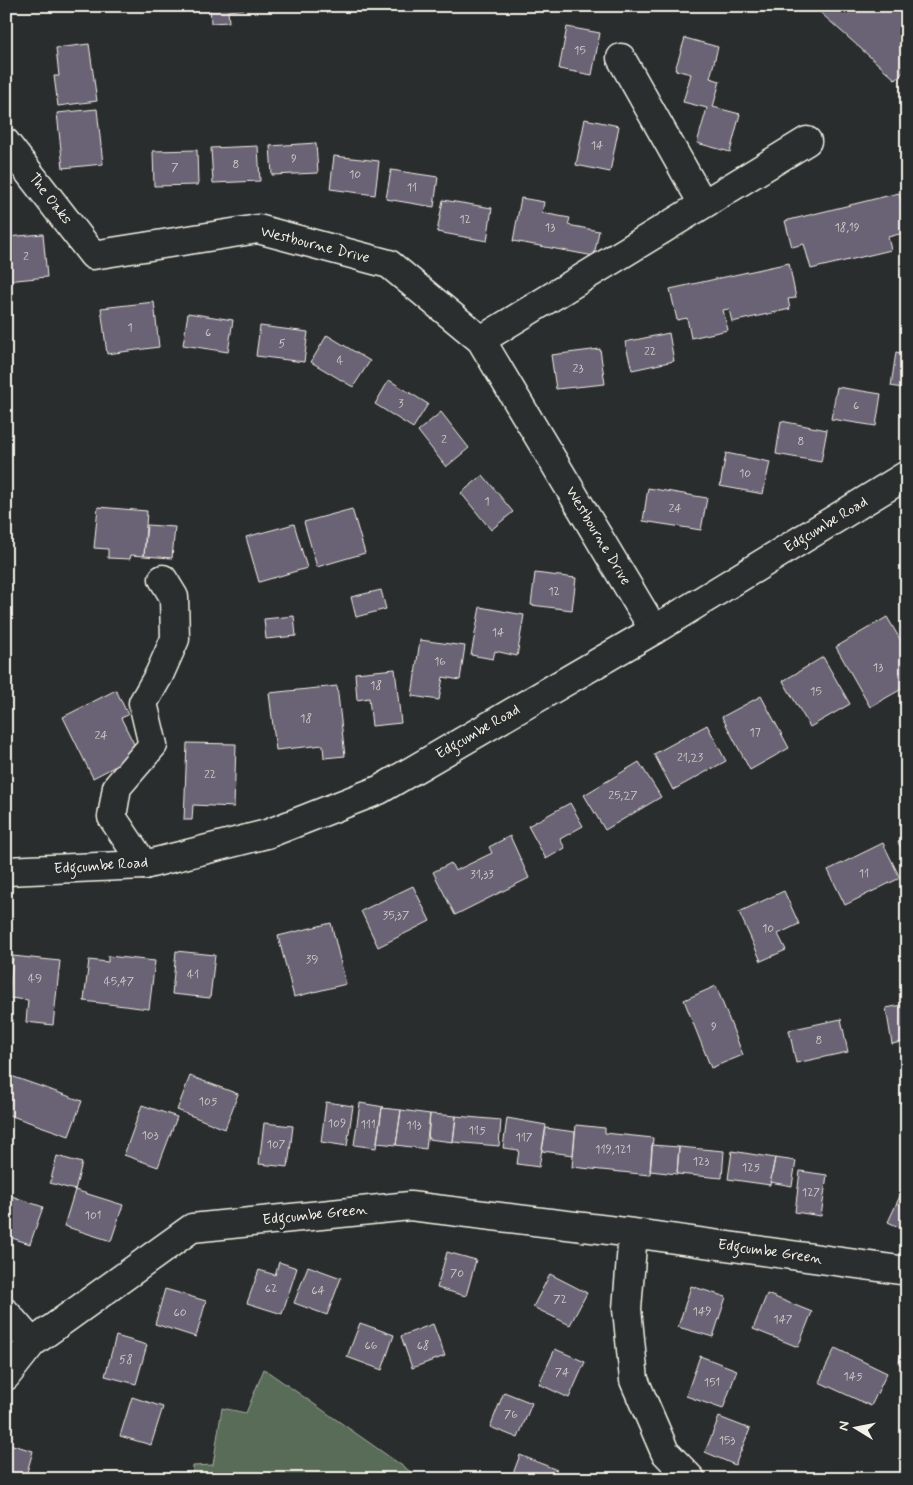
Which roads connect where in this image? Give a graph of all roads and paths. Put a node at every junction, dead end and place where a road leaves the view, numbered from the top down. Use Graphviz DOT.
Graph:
graph roads {
  1 [pos="621,58"];
  2 [pos="807,141"];
  3 [pos="6,143"];
  4 [pos="703,204"];
  5 [pos="93,255"];
  6 [pos="481,340"];
  7 [pos="907,476"];
  8 [pos="163,579"];
  9 [pos="654,630"];
  10 [pos="144,865"];
  11 [pos="6,871"];
  12 [pos="633,1232"];
  13 [pos="907,1271"];
  14 [pos="6,1313"];
  15 [pos="32,1343"];
  16 [pos="6,1376"];
  17 [pos="691,1479"];
  1 -- 4 [label="street"];
  2 -- 4 [label="street"];
  3 -- 5 [label="street, The Oaks"];
  4 -- 6 [label="street"];
  5 -- 6 [label="street, Westbourne Drive"];
  6 -- 9 [label="street, Westbourne Drive"];
  7 -- 9 [label="street, Edgcumbe Road"];
  8 -- 10 [label="street"];
  9 -- 10 [label="street, Edgcumbe Road"];
  10 -- 11 [label="street, Edgcumbe Road"];
  12 -- 13 [label="street, Edgcumbe Green"];
  12 -- 15 [label="street, Edgcumbe Green"];
  12 -- 17 [label="street"];
  14 -- 15 [label="street"];
  15 -- 16 [label="street, Edgcumbe Green"];
}
